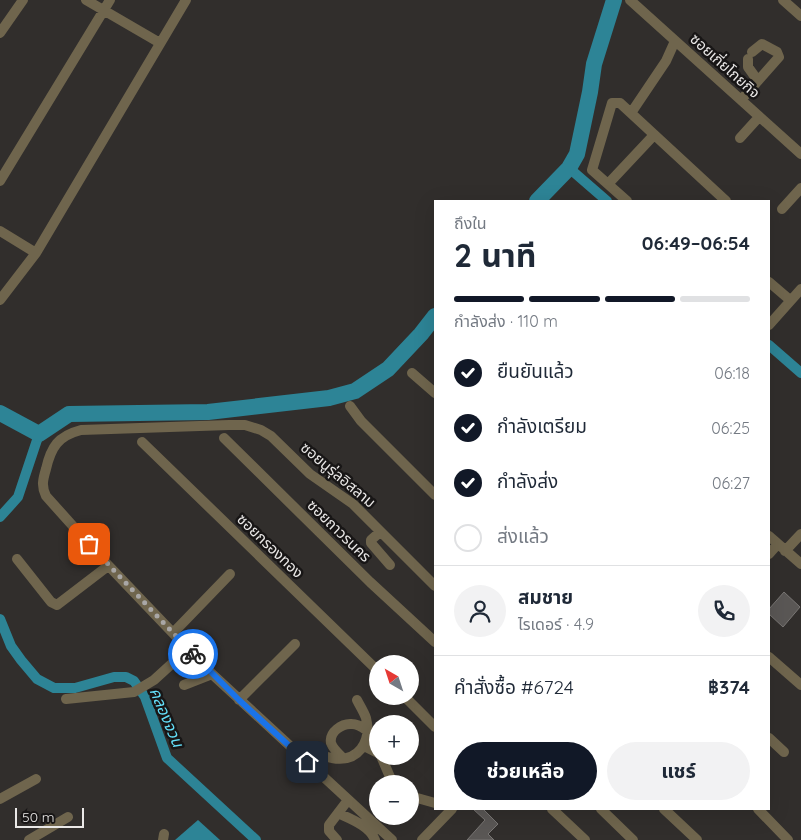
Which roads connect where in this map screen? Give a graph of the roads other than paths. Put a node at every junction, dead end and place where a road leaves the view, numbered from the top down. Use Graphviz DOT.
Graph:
graph roads {
  1 [pos="23,0"];
  2 [pos="86,0"];
  3 [pos="110,0"];
  4 [pos="186,0"];
  5 [pos="630,0"];
  6 [pos="783,0"];
  7 [pos="104,10"];
  8 [pos="801,16"];
  9 [pos="0,32"];
  10 [pos="675,41"];
  11 [pos="160,43"];
  12 [pos="758,81"];
  13 [pos="741,100"];
  14 [pos="631,113"];
  15 [pos="759,117"];
  16 [pos="654,135"];
  17 [pos="740,138"];
  18 [pos="801,154"];
  19 [pos="0,181"];
  20 [pos="608,184"];
  21 [pos="801,188"];
  22 [pos="626,200"];
  23 [pos="725,200"];
  24 [pos="782,209"];
  25 [pos="0,231"];
  26 [pos="36,253"];
  27 [pos="770,283"];
  28 [pos="801,289"];
  29 [pos="0,300"];
  30 [pos="790,300"];
  31 [pos="770,324"];
  32 [pos="412,373"];
  33 [pos="434,392"];
  34 [pos="350,406"];
  35 [pos="224,438"];
  36 [pos="142,442"];
  37 [pos="434,494"];
  38 [pos="380,532"];
  39 [pos="801,534"];
  40 [pos="770,537"];
  41 [pos="781,548"];
  42 [pos="770,554"];
  43 [pos="18,559"];
  44 [pos="801,564"];
  45 [pos="390,565"];
  46 [pos="108,566"];
  47 [pos="230,574"];
  48 [pos="434,585"];
  49 [pos="173,633"];
  50 [pos="434,641"];
  51 [pos="295,644"];
  52 [pos="188,649"];
  53 [pos="770,658"];
  54 [pos="369,662"];
  55 [pos="212,674"];
  56 [pos="184,685"];
  57 [pos="801,685"];
  58 [pos="66,700"];
  59 [pos="239,700"];
  60 [pos="357,700"];
  61 [pos="413,705"];
  62 [pos="434,726"];
  63 [pos="366,730"];
  64 [pos="770,739"];
  65 [pos="364,746"];
  66 [pos="369,748"];
  67 [pos="310,749"];
  68 [pos="784,752"];
  69 [pos="344,758"];
  70 [pos="36,779"];
  71 [pos="0,799"];
  72 [pos="419,799"];
  73 [pos="348,800"];
  74 [pos="434,803"];
  75 [pos="449,810"];
  76 [pos="553,810"];
  77 [pos="602,810"];
  78 [pos="665,810"];
  79 [pos="759,810"];
  80 [pos="338,813"];
  81 [pos="68,817"];
  82 [pos="29,840"];
  83 [pos="337,840"];
  84 [pos="375,840"];
  85 [pos="392,840"];
  86 [pos="422,840"];
  87 [pos="585,840"];
  88 [pos="633,840"];
  89 [pos="697,840"];
  90 [pos="788,840"];
  1 -- 9 [label="street"];
  2 -- 7 [label="street"];
  3 -- 7 [label="street"];
  4 -- 11 [label="street"];
  5 -- 10 [label="street, ซอยเกี่ยโกยกิจ"];
  6 -- 8 [label="street"];
  7 -- 11 [label="street"];
  7 -- 19 [label="street"];
  10 -- 13 [label="street, ซอยเกี่ยโกยกิจ"];
  10 -- 14 [label="street"];
  11 -- 26 [label="street"];
  12 -- 12 [label="street"];
  12 -- 13 [label="street"];
  13 -- 15 [label="street, ซอยเกี่ยโกยกิจ"];
  14 -- 16 [label="street"];
  14 -- 20 [label="street"];
  15 -- 17 [label="street"];
  15 -- 18 [label="street, ซอยเกี่ยโกยกิจ"];
  16 -- 20 [label="street"];
  16 -- 23 [label="street"];
  20 -- 22 [label="street"];
  21 -- 24 [label="street"];
  25 -- 26 [label="street"];
  26 -- 29 [label="street"];
  27 -- 30 [label="street"];
  28 -- 30 [label="street"];
  30 -- 31 [label="street"];
  32 -- 33 [label="street"];
  34 -- 37 [label="street"];
  35 -- 50 [label="street, ซอยถาวรนคร"];
  36 -- 54 [label="street, ซอยกรองทอง"];
  38 -- 45 [label="street"];
  38 -- 46 [label="street, ซอยนูรุ่ลอิสลาม"];
  38 -- 48 [label="street, ซอยนูรุ่ลอิสลาม"];
  39 -- 41 [label="street"];
  40 -- 41 [label="street"];
  41 -- 42 [label="street"];
  41 -- 44 [label="street"];
  43 -- 46 [label="street"];
  46 -- 49 [label="street"];
  47 -- 49 [label="street"];
  49 -- 52 [label="street"];
  51 -- 59 [label="street"];
  52 -- 55 [label="street"];
  52 -- 58 [label="street"];
  53 -- 57 [label="street"];
  55 -- 56 [label="street"];
  55 -- 59 [label="street"];
  59 -- 73 [label="street"];
  60 -- 63 [label="street"];
  61 -- 62 [label="street"];
  63 -- 65 [label="street"];
  63 -- 69 [label="street"];
  64 -- 68 [label="street"];
  65 -- 66 [label="street"];
  65 -- 69 [label="street"];
  67 -- 69 [label="street"];
  70 -- 71 [label="street"];
  72 -- 74 [label="street"];
  73 -- 80 [label="street"];
  73 -- 85 [label="street"];
  75 -- 86 [label="street"];
  76 -- 87 [label="street"];
  77 -- 88 [label="street"];
  78 -- 89 [label="street"];
  79 -- 90 [label="street"];
  80 -- 83 [label="street"];
  80 -- 84 [label="street"];
  81 -- 82 [label="street"];
}
